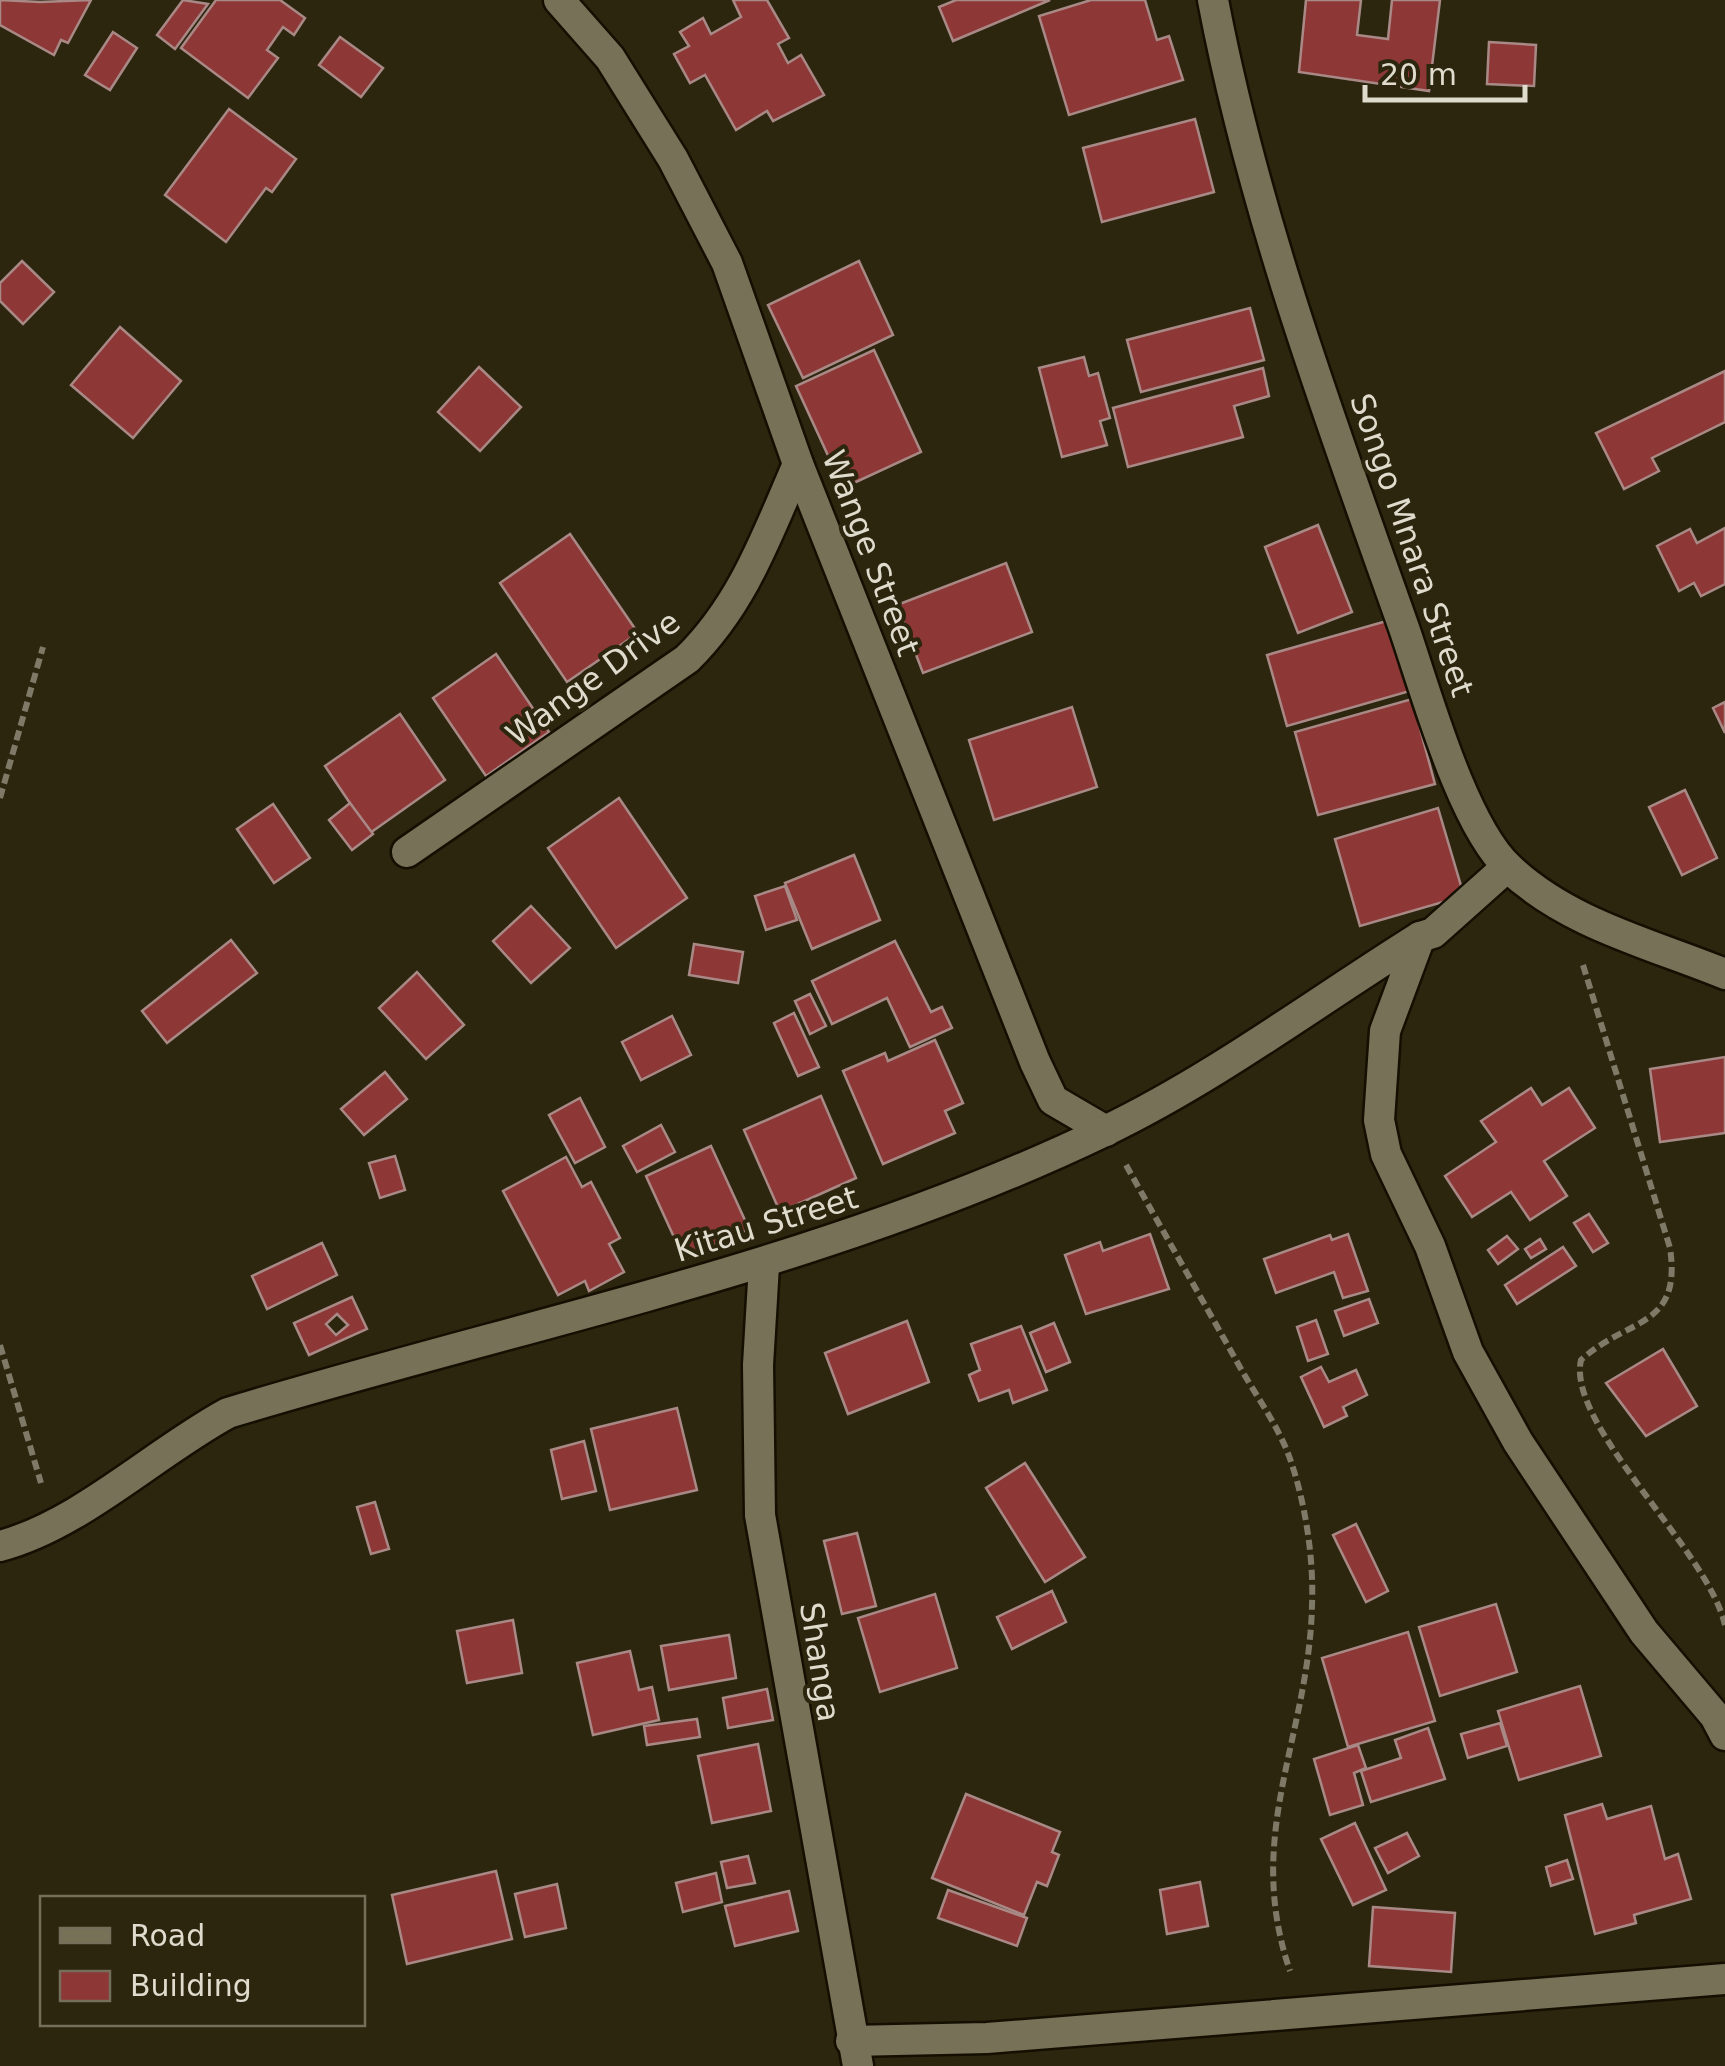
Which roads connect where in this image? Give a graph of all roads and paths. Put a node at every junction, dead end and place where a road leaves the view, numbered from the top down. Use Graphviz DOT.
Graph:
graph roads {
  1 [pos="560,0"];
  2 [pos="1213,0"];
  3 [pos="798,464"];
  4 [pos="44,647"];
  5 [pos="0,798"];
  6 [pos="407,852"];
  7 [pos="1507,867"];
  8 [pos="1566,912"];
  9 [pos="1420,937"];
  10 [pos="1725,974"];
  11 [pos="1106,1130"];
  12 [pos="764,1265"];
  13 [pos="0,1345"];
  14 [pos="52,1523"];
  15 [pos="0,1546"];
  16 [pos="1725,1625"];
  17 [pos="1725,1735"];
  18 [pos="1725,1980"];
  19 [pos="1306,2014"];
  20 [pos="855,2054"];
  1 -- 3 [label="street, Wange Street"];
  2 -- 7 [label="street, Songo Mnara Street"];
  3 -- 6 [label="street, Wange Drive"];
  3 -- 11 [label="street, Wange Street"];
  4 -- 5 [label="path"];
  7 -- 8 [label="street, Songo Mnara Street"];
  7 -- 9 [label="street, Kitau Street"];
  8 -- 10 [label="street, Songo Mnara Street"];
  8 -- 16 [label="path"];
  9 -- 11 [label="street, Kitau Street"];
  9 -- 17 [label="street"];
  11 -- 12 [label="street, Kitau Street"];
  11 -- 19 [label="path"];
  12 -- 14 [label="street, Kitau Street"];
  12 -- 20 [label="street, Shanga"];
  13 -- 14 [label="path"];
  14 -- 15 [label="street, Kitau Street"];
  18 -- 19 [label="street"];
  19 -- 20 [label="street"];
}
